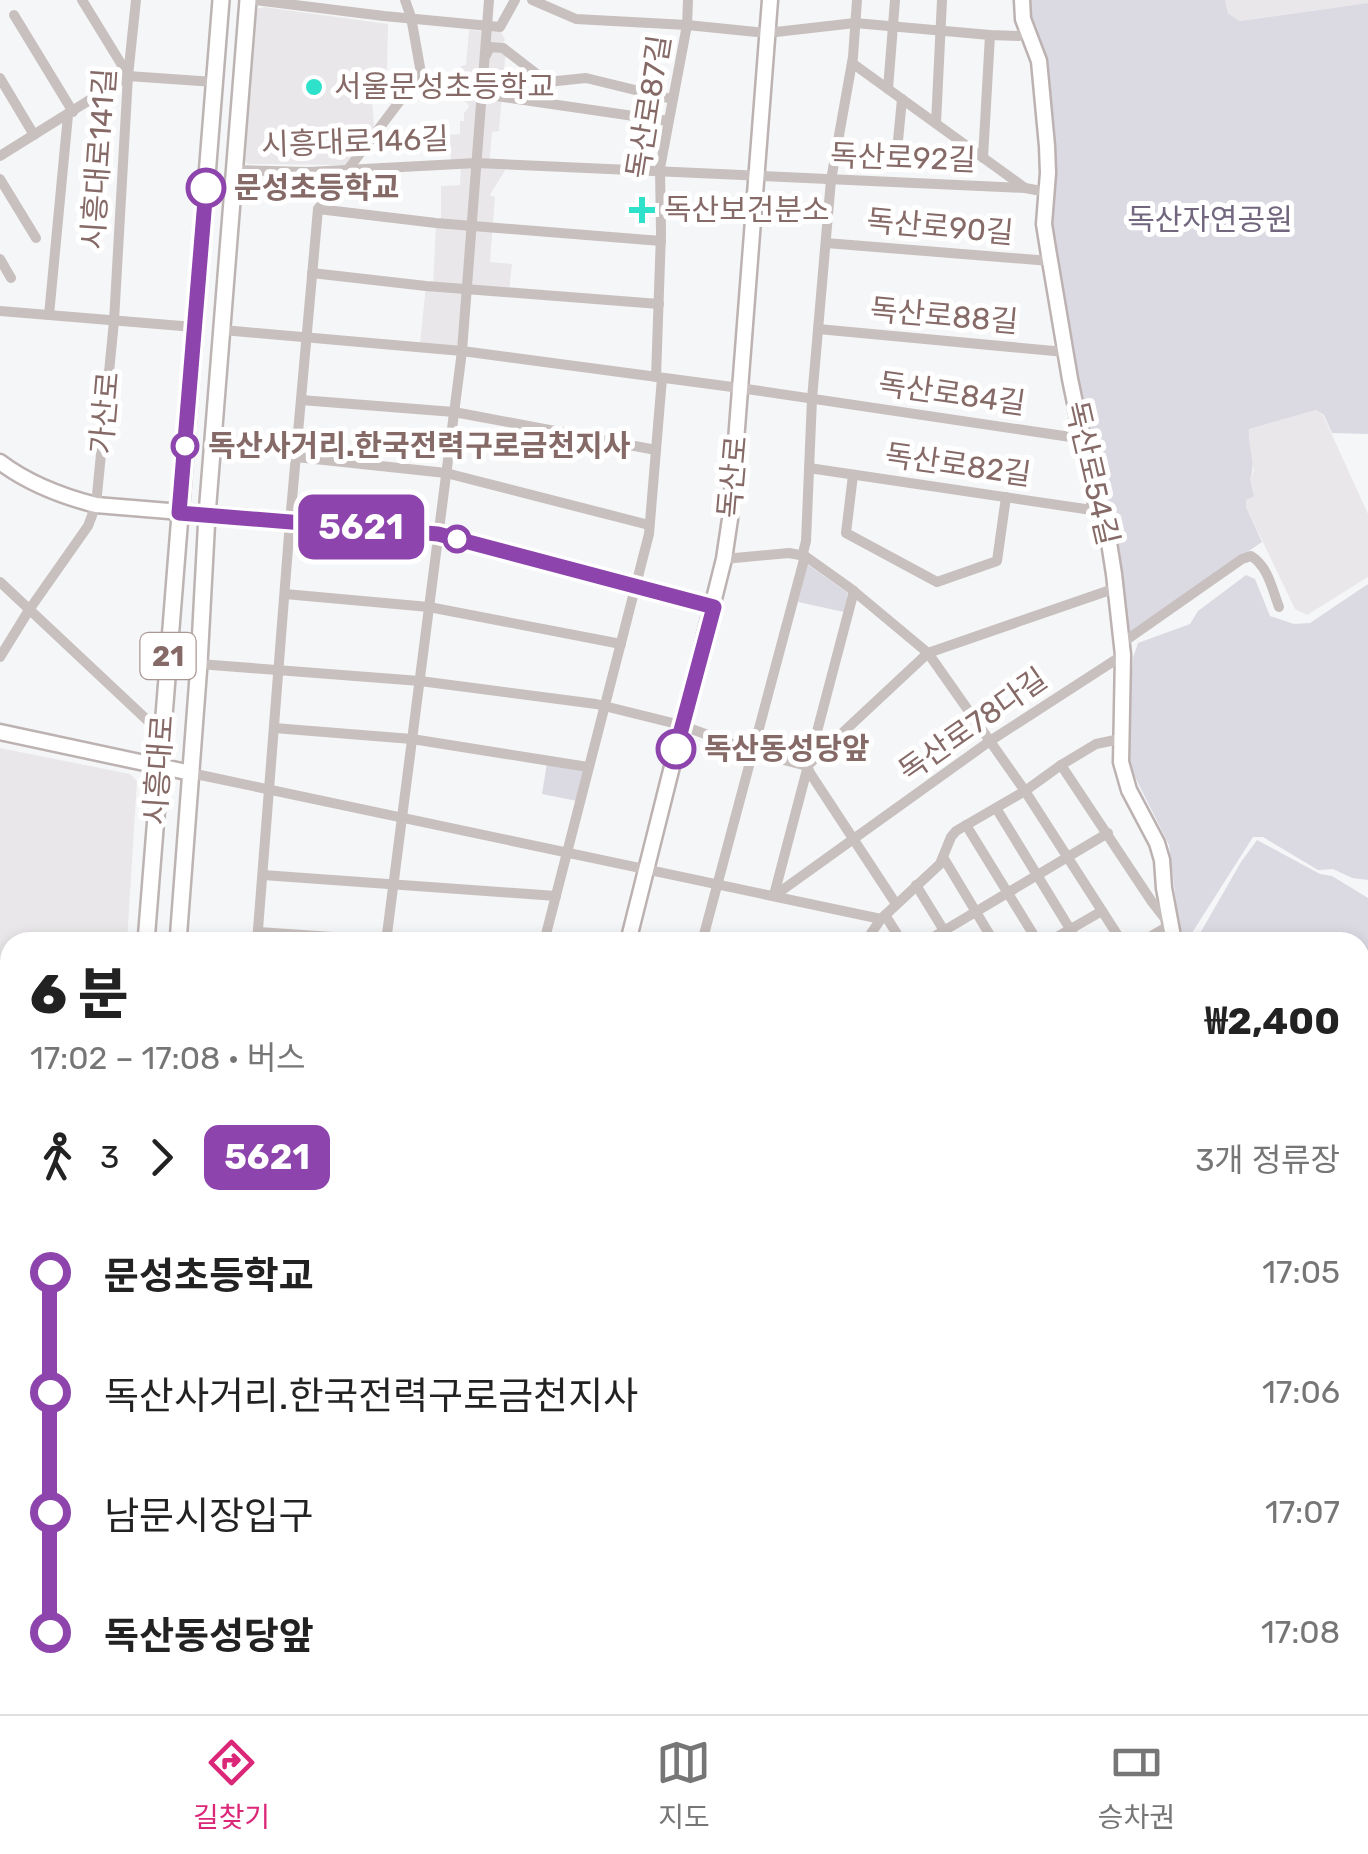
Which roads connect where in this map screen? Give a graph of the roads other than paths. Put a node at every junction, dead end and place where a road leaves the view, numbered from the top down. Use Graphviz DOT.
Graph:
graph roads {
  1 [pos="82,0"];
  2 [pos="136,0"];
  3 [pos="220,0"];
  4 [pos="252,0"];
  5 [pos="404,0"];
  6 [pos="488,0"];
  7 [pos="515,0"];
  8 [pos="532,0"];
  9 [pos="688,0"];
  10 [pos="770,0"];
  11 [pos="857,0"];
  12 [pos="894,0"];
  13 [pos="942,0"];
  14 [pos="1022,0"];
  15 [pos="14,15"];
  16 [pos="411,17"];
  17 [pos="855,23"];
  18 [pos="488,24"];
  19 [pos="686,25"];
  20 [pos="893,26"];
  21 [pos="939,30"];
  22 [pos="1027,30"];
  23 [pos="767,33"];
  24 [pos="990,35"];
  25 [pos="485,57"];
  26 [pos="852,63"];
  27 [pos="128,76"];
  28 [pos="0,78"];
  29 [pos="214,82"];
  30 [pos="888,89"];
  31 [pos="482,94"];
  32 [pos="672,99"];
  33 [pos="902,99"];
  34 [pos="70,113"];
  35 [pos="668,120"];
  36 [pos="936,123"];
  37 [pos="34,135"];
  38 [pos="897,151"];
  39 [pos="0,156"];
  40 [pos="983,158"];
  41 [pos="476,163"];
  42 [pos="346,169"];
  43 [pos="235,170"];
  44 [pos="660,172"];
  45 [pos="756,176"];
  46 [pos="0,179"];
  47 [pos="831,180"];
  48 [pos="1025,188"];
  49 [pos="1047,192"];
  50 [pos="318,209"];
  51 [pos="472,226"];
  52 [pos="36,238"];
  53 [pos="661,241"];
  54 [pos="826,243"];
  55 [pos="0,259"];
  56 [pos="1050,262"];
  57 [pos="312,273"];
  58 [pos="12,278"];
  59 [pos="466,288"];
  60 [pos="658,304"];
  61 [pos="0,311"];
  62 [pos="49,315"];
  63 [pos="114,321"];
  64 [pos="194,328"];
  65 [pos="818,329"];
  66 [pos="223,330"];
  67 [pos="307,338"];
  68 [pos="462,351"];
  69 [pos="1065,352"];
  70 [pos="659,378"];
  71 [pos="740,388"];
  72 [pos="812,399"];
  73 [pos="301,400"];
  74 [pos="454,412"];
  75 [pos="1084,439"];
  76 [pos="656,450"];
  77 [pos="296,457"];
  78 [pos="0,462"];
  79 [pos="809,468"];
  80 [pos="446,473"];
  81 [pos="853,475"];
  82 [pos="1006,497"];
  83 [pos="96,505"];
  84 [pos="1099,508"];
  85 [pos="179,513"];
  86 [pos="207,515"];
  87 [pos="290,522"];
  88 [pos="649,525"];
  89 [pos="438,534"];
  90 [pos="805,556"];
  91 [pos="724,559"];
  92 [pos="0,582"];
  93 [pos="636,586"];
  94 [pos="1116,588"];
  95 [pos="854,591"];
  96 [pos="285,594"];
  97 [pos="429,607"];
  98 [pos="714,607"];
  99 [pos="1279,607"];
  100 [pos="30,610"];
  101 [pos="621,644"];
  102 [pos="1122,649"];
  103 [pos="928,653"];
  104 [pos="0,657"];
  105 [pos="199,664"];
  106 [pos="279,670"];
  107 [pos="420,681"];
  108 [pos="605,706"];
  109 [pos="681,725"];
  110 [pos="274,728"];
  111 [pos="0,732"];
  112 [pos="162,734"];
  113 [pos="412,739"];
  114 [pos="1120,739"];
  115 [pos="990,741"];
  116 [pos="753,752"];
  117 [pos="1061,765"];
  118 [pos="160,766"];
  119 [pos="808,766"];
  120 [pos="588,767"];
  121 [pos="191,773"];
  122 [pos="269,789"];
  123 [pos="1026,791"];
  124 [pos="996,808"];
  125 [pos="402,817"];
  126 [pos="966,825"];
  127 [pos="1108,833"];
  128 [pos="854,840"];
  129 [pos="567,851"];
  130 [pos="1067,856"];
  131 [pos="943,857"];
  132 [pos="648,868"];
  133 [pos="263,874"];
  134 [pos="1037,875"];
  135 [pos="394,884"];
  136 [pos="718,884"];
  137 [pos="916,885"];
  138 [pos="1008,892"];
  139 [pos="556,896"];
  140 [pos="774,896"];
  141 [pos="896,904"];
  142 [pos="1102,911"];
  143 [pos="976,912"];
  144 [pos="883,917"];
  145 [pos="1170,926"];
  146 [pos="1070,929"];
  147 [pos="944,931"];
  148 [pos="147,932"];
  149 [pos="179,932"];
  150 [pos="258,932"];
  151 [pos="388,932"];
  152 [pos="547,932"];
  153 [pos="631,932"];
  154 [pos="705,932"];
  155 [pos="872,932"];
  156 [pos="894,932"];
  157 [pos="988,932"];
  158 [pos="1032,932"];
  159 [pos="1065,932"];
  160 [pos="1072,932"];
  161 [pos="1116,932"];
  162 [pos="1159,932"];
  163 [pos="1172,932"];
  1 -- 27 [label="street"];
  2 -- 27 [label="street, 시흥대로141길"];
  3 -- 29 [label="main road, 시흥대로 / 21"];
  4 -- 16 [label="street"];
  4 -- 43 [label="main road, 시흥대로 / 21"];
  5 -- 16 [label="street"];
  6 -- 18 [label="street"];
  7 -- 18 [label="street"];
  8 -- 19 [label="street"];
  9 -- 19 [label="street, 독산로87길"];
  10 -- 23 [label="main road, 독산로"];
  11 -- 17 [label="street"];
  12 -- 20 [label="street"];
  13 -- 21 [label="street"];
  14 -- 22 [label="main road, 독산로54길"];
  15 -- 34 [label="street"];
  16 -- 18 [label="street"];
  16 -- 42 [label="street"];
  17 -- 20 [label="street"];
  17 -- 23 [label="street"];
  17 -- 26 [label="street"];
  18 -- 25 [label="street"];
  19 -- 23 [label="street"];
  19 -- 32 [label="street, 독산로87길"];
  20 -- 21 [label="street"];
  20 -- 30 [label="street"];
  21 -- 24 [label="street"];
  21 -- 36 [label="street"];
  22 -- 24 [label="street"];
  22 -- 49 [label="main road, 독산로54길"];
  23 -- 45 [label="main road, 독산로"];
  24 -- 40 [label="street"];
  25 -- 31 [label="street"];
  25 -- 32 [label="street"];
  26 -- 30 [label="street"];
  26 -- 47 [label="street"];
  27 -- 29 [label="street"];
  27 -- 34 [label="street"];
  27 -- 63 [label="street, 시흥대로141길"];
  28 -- 37 [label="street"];
  29 -- 64 [label="main road, 시흥대로 / 21"];
  30 -- 33 [label="street"];
  31 -- 35 [label="street"];
  31 -- 41 [label="street"];
  32 -- 35 [label="street, 독산로87길"];
  33 -- 36 [label="street"];
  33 -- 38 [label="street"];
  34 -- 37 [label="street"];
  34 -- 62 [label="street"];
  35 -- 44 [label="street, 독산로87길"];
  36 -- 40 [label="street"];
  37 -- 39 [label="street"];
  40 -- 48 [label="street"];
  41 -- 42 [label="street, 시흥대로146길"];
  41 -- 44 [label="street, 시흥대로146길"];
  41 -- 51 [label="street"];
  42 -- 43 [label="street, 시흥대로146길"];
  42 -- 50 [label="street"];
  43 -- 66 [label="main road, 시흥대로 / 21"];
  44 -- 45 [label="street, 독산로92길"];
  44 -- 53 [label="street, 독산로87길"];
  45 -- 47 [label="street, 독산로92길"];
  45 -- 71 [label="main road, 독산로"];
  46 -- 52 [label="street"];
  47 -- 48 [label="street, 독산로92길"];
  47 -- 54 [label="street"];
  48 -- 49 [label="street, 독산로92길"];
  49 -- 56 [label="main road, 독산로54길"];
  50 -- 51 [label="street"];
  50 -- 57 [label="street"];
  51 -- 53 [label="street"];
  51 -- 59 [label="street"];
  53 -- 60 [label="street, 독산로87길"];
  54 -- 56 [label="street, 독산로90길"];
  54 -- 65 [label="street"];
  55 -- 58 [label="street"];
  56 -- 69 [label="main road, 독산로54길"];
  57 -- 59 [label="street"];
  57 -- 67 [label="street"];
  59 -- 60 [label="street"];
  59 -- 68 [label="street"];
  60 -- 70 [label="street, 독산로87길"];
  61 -- 62 [label="street"];
  62 -- 63 [label="street"];
  63 -- 64 [label="street"];
  63 -- 83 [label="street, 가산로"];
  64 -- 85 [label="main road, 시흥대로 / 21"];
  65 -- 69 [label="street, 독산로88길"];
  65 -- 72 [label="street"];
  66 -- 67 [label="street, 독산로84길"];
  66 -- 86 [label="main road, 시흥대로 / 21"];
  67 -- 68 [label="street, 독산로84길"];
  67 -- 73 [label="street"];
  68 -- 70 [label="street, 독산로84길"];
  68 -- 74 [label="street"];
  69 -- 75 [label="main road, 독산로54길"];
  70 -- 71 [label="street, 독산로84길"];
  70 -- 76 [label="street, 독산로87길"];
  71 -- 72 [label="street, 독산로84길"];
  71 -- 91 [label="main road, 독산로"];
  72 -- 75 [label="street, 독산로84길"];
  72 -- 79 [label="street"];
  73 -- 74 [label="street"];
  73 -- 77 [label="street"];
  74 -- 76 [label="street"];
  74 -- 80 [label="street"];
  75 -- 84 [label="main road, 독산로54길"];
  76 -- 88 [label="street, 독산로87길"];
  77 -- 80 [label="street"];
  77 -- 87 [label="street"];
  78 -- 83 [label="main road"];
  79 -- 81 [label="street, 독산로82길"];
  79 -- 90 [label="street"];
  80 -- 88 [label="street"];
  80 -- 89 [label="street"];
  81 -- 82 [label="street, 독산로82길"];
  81 -- 82 [label="street"];
  82 -- 84 [label="street, 독산로82길"];
  83 -- 85 [label="main road"];
  83 -- 100 [label="street, 가산로"];
  84 -- 94 [label="main road, 독산로54길"];
  85 -- 86 [label="main road"];
  85 -- 112 [label="main road, 시흥대로 / 21"];
  86 -- 87 [label="main road"];
  86 -- 105 [label="main road, 시흥대로 / 21"];
  87 -- 89 [label="main road"];
  87 -- 96 [label="street"];
  88 -- 93 [label="street"];
  89 -- 93 [label="main road"];
  89 -- 97 [label="street"];
  90 -- 91 [label="street"];
  90 -- 95 [label="street"];
  90 -- 116 [label="street"];
  91 -- 98 [label="main road, 독산로"];
  92 -- 100 [label="street"];
  93 -- 98 [label="main road"];
  93 -- 101 [label="street"];
  94 -- 102 [label="main road, 독산로54길"];
  94 -- 103 [label="street"];
  95 -- 103 [label="street"];
  95 -- 119 [label="street"];
  96 -- 97 [label="street"];
  96 -- 106 [label="street"];
  97 -- 101 [label="street"];
  97 -- 107 [label="street"];
  98 -- 109 [label="main road, 독산로"];
  99 -- 102 [label="street, 독산로78다길"];
  100 -- 104 [label="street, 가산로"];
  100 -- 112 [label="street"];
  101 -- 108 [label="street"];
  102 -- 114 [label="main road, 독산로54길"];
  102 -- 115 [label="street, 독산로78다길"];
  103 -- 115 [label="street"];
  103 -- 119 [label="street"];
  105 -- 106 [label="street"];
  105 -- 121 [label="main road, 시흥대로 / 21"];
  106 -- 107 [label="street"];
  106 -- 110 [label="street"];
  107 -- 108 [label="street"];
  107 -- 113 [label="street"];
  108 -- 109 [label="street"];
  108 -- 120 [label="street"];
  109 -- 116 [label="street"];
  109 -- 132 [label="main road, 독산로"];
  110 -- 113 [label="street"];
  110 -- 122 [label="street"];
  111 -- 118 [label="main road"];
  112 -- 118 [label="main road, 시흥대로 / 21"];
  113 -- 120 [label="street"];
  113 -- 125 [label="street"];
  114 -- 117 [label="street"];
  114 -- 145 [label="main road, 독산로54길"];
  115 -- 123 [label="street"];
  115 -- 128 [label="street, 독산로78다길"];
  116 -- 119 [label="street"];
  116 -- 136 [label="street"];
  117 -- 123 [label="street"];
  117 -- 127 [label="street"];
  118 -- 121 [label="main road"];
  118 -- 148 [label="main road, 시흥대로 / 21"];
  119 -- 128 [label="street"];
  119 -- 140 [label="street"];
  120 -- 129 [label="street"];
  121 -- 122 [label="street"];
  121 -- 149 [label="main road, 시흥대로 / 21"];
  122 -- 125 [label="street"];
  122 -- 133 [label="street"];
  123 -- 124 [label="street"];
  123 -- 130 [label="street"];
  124 -- 126 [label="street"];
  124 -- 134 [label="street"];
  125 -- 129 [label="street"];
  125 -- 135 [label="street"];
  126 -- 131 [label="street"];
  126 -- 138 [label="street"];
  127 -- 130 [label="street"];
  127 -- 145 [label="street"];
  128 -- 140 [label="street, 독산로78다길"];
  128 -- 141 [label="street"];
  129 -- 132 [label="street"];
  129 -- 139 [label="street"];
  130 -- 134 [label="street"];
  130 -- 142 [label="street"];
  131 -- 137 [label="street"];
  131 -- 143 [label="street"];
  132 -- 136 [label="street"];
  132 -- 153 [label="main road, 독산로"];
  133 -- 135 [label="street"];
  133 -- 150 [label="street"];
  134 -- 138 [label="street"];
  134 -- 146 [label="street"];
  135 -- 139 [label="street"];
  135 -- 151 [label="street"];
  136 -- 140 [label="street"];
  136 -- 154 [label="street"];
  137 -- 141 [label="street"];
  137 -- 147 [label="street"];
  138 -- 143 [label="street"];
  138 -- 158 [label="street"];
  139 -- 152 [label="street"];
  140 -- 144 [label="street"];
  141 -- 144 [label="street"];
  142 -- 146 [label="street"];
  142 -- 161 [label="street"];
  143 -- 147 [label="street"];
  143 -- 157 [label="street"];
  144 -- 155 [label="street"];
  144 -- 156 [label="street"];
  145 -- 162 [label="street"];
  145 -- 163 [label="main road, 독산로54길"];
  146 -- 159 [label="street"];
  146 -- 160 [label="street"];
}
